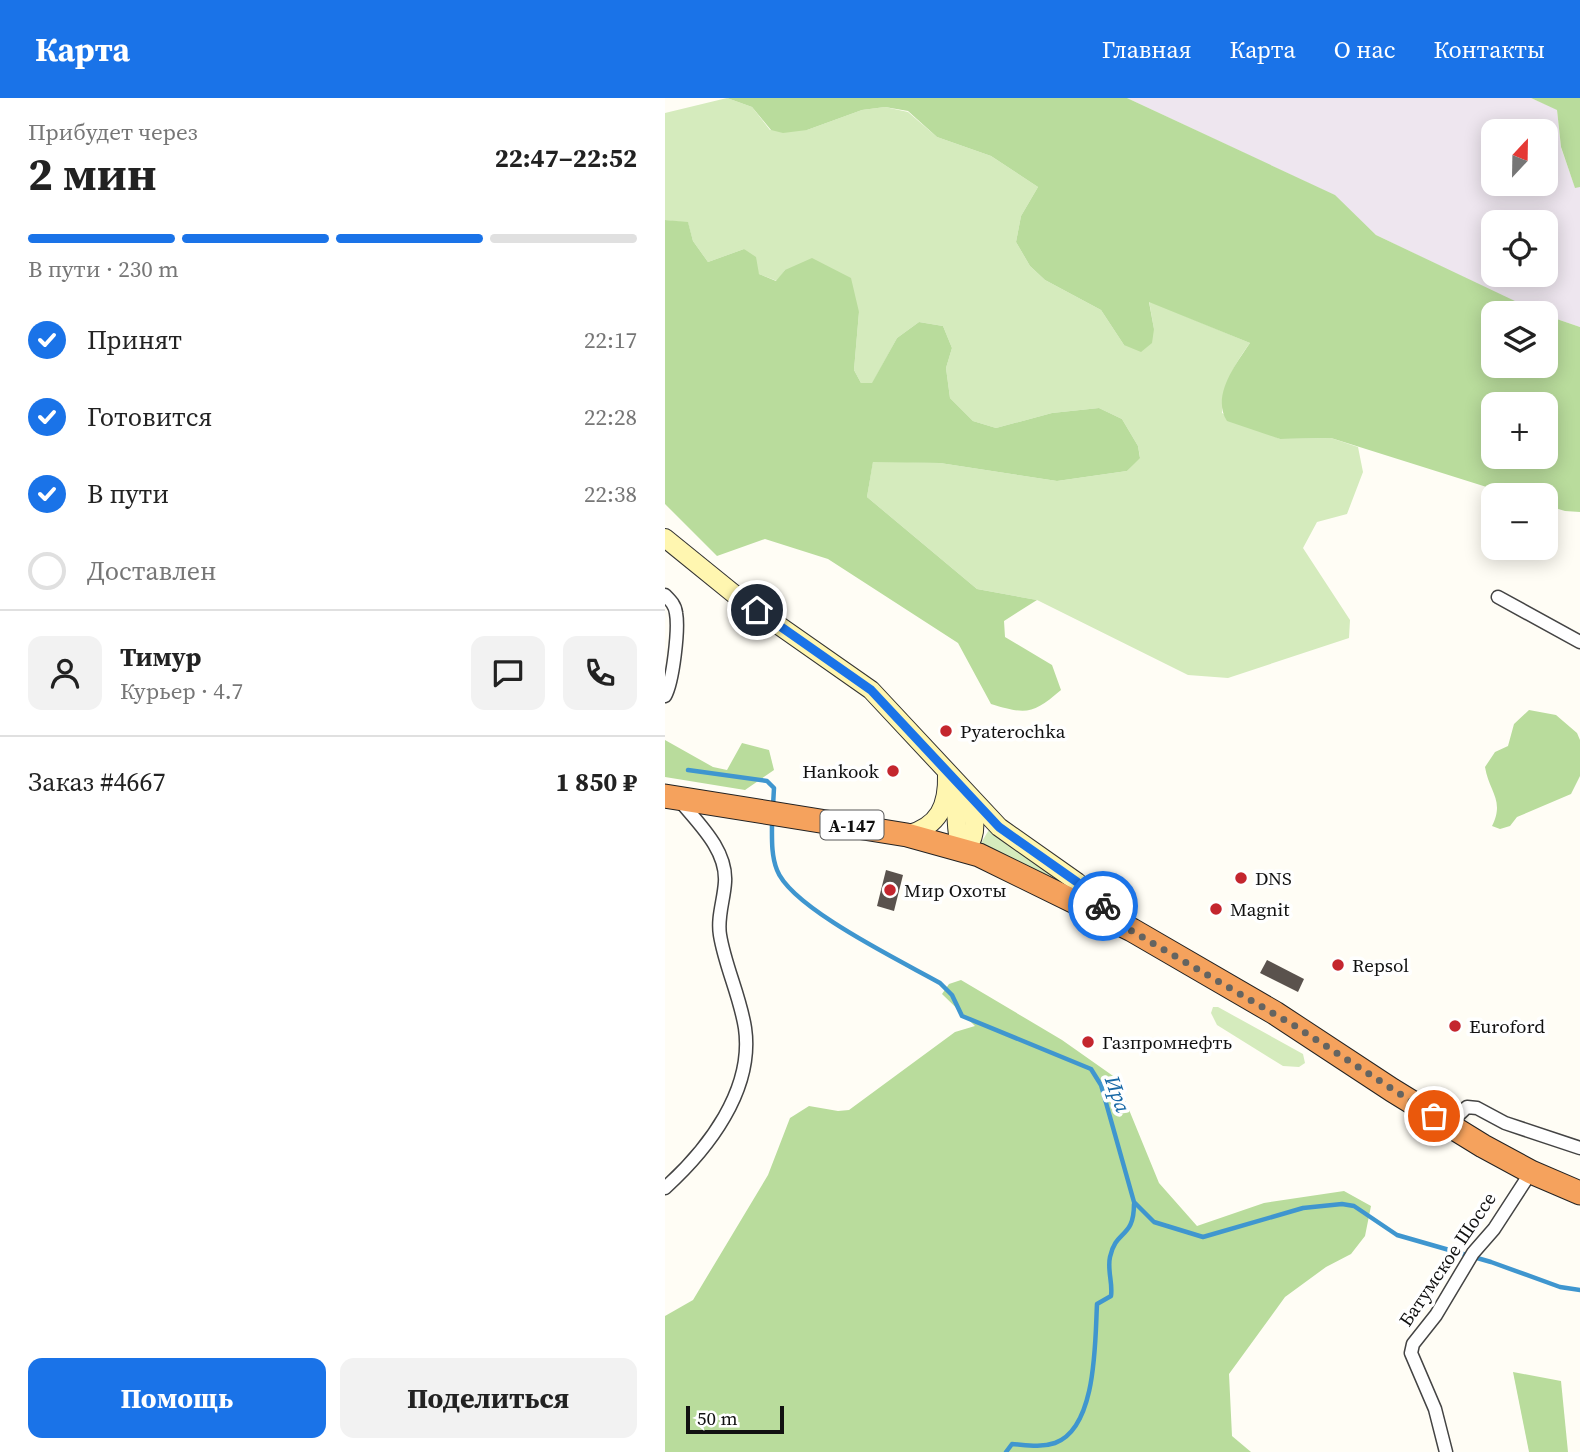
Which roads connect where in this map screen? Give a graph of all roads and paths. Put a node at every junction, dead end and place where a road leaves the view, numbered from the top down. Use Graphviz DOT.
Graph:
graph roads {
  1 [pos="665,538"];
  2 [pos="665,595"];
  3 [pos="1499,597"];
  4 [pos="1580,642"];
  5 [pos="665,696"];
  6 [pos="947,774"];
  7 [pos="671,797"];
  8 [pos="907,835"];
  9 [pos="963,849"];
  10 [pos="1125,927"];
  11 [pos="1448,1125"];
  12 [pos="1580,1148"];
  13 [pos="1531,1171"];
  14 [pos="665,1188"];
  15 [pos="1580,1193"];
  16 [pos="1446,1452"];
  1 -- 6 [label="main road"];
  2 -- 5 [label="street"];
  3 -- 4 [label="street"];
  6 -- 8 [label="main road, А-147"];
  6 -- 9 [label="main road"];
  6 -- 10 [label="main road, А-147"];
  7 -- 8 [label="highway, А-147"];
  7 -- 14 [label="street"];
  8 -- 9 [label="highway, А-147"];
  9 -- 10 [label="highway, А-147"];
  10 -- 11 [label="highway, А-147"];
  11 -- 12 [label="street"];
  11 -- 13 [label="highway, А-147"];
  13 -- 15 [label="highway, А-147"];
  13 -- 16 [label="street, Батумское Шоссе"];
}
